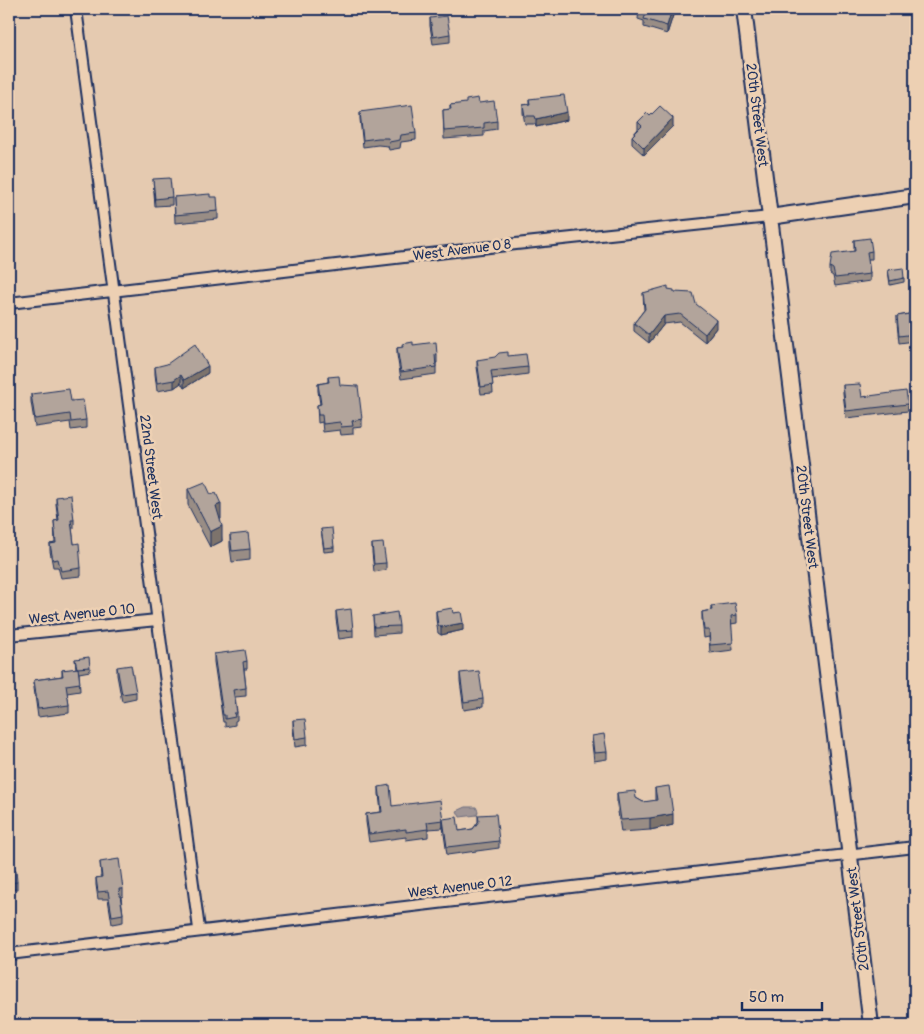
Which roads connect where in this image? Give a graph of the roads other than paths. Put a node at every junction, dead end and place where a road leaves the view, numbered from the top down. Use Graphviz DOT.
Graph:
graph roads {
  1 [pos="76,9"];
  2 [pos="744,9"];
  3 [pos="915,196"];
  4 [pos="770,217"];
  5 [pos="114,291"];
  6 [pos="9,303"];
  7 [pos="158,620"];
  8 [pos="9,635"];
  9 [pos="915,847"];
  10 [pos="850,854"];
  11 [pos="199,929"];
  12 [pos="9,954"];
  13 [pos="871,1025"];
  1 -- 5 [label="street, 22nd Street West"];
  2 -- 4 [label="main road, 20th Street West"];
  3 -- 4 [label="main road, West Avenue O 8"];
  4 -- 5 [label="street, West Avenue O 8"];
  4 -- 10 [label="main road, 20th Street West"];
  5 -- 6 [label="street, West Avenue O 8"];
  5 -- 7 [label="street, 22nd Street West"];
  7 -- 8 [label="street, West Avenue O 10"];
  7 -- 11 [label="street, 22nd Street West"];
  9 -- 10 [label="street, West Avenue O 12"];
  10 -- 11 [label="street, West Avenue O 12"];
  10 -- 13 [label="main road, 20th Street West"];
  11 -- 12 [label="street, West Avenue O 12"];
}
